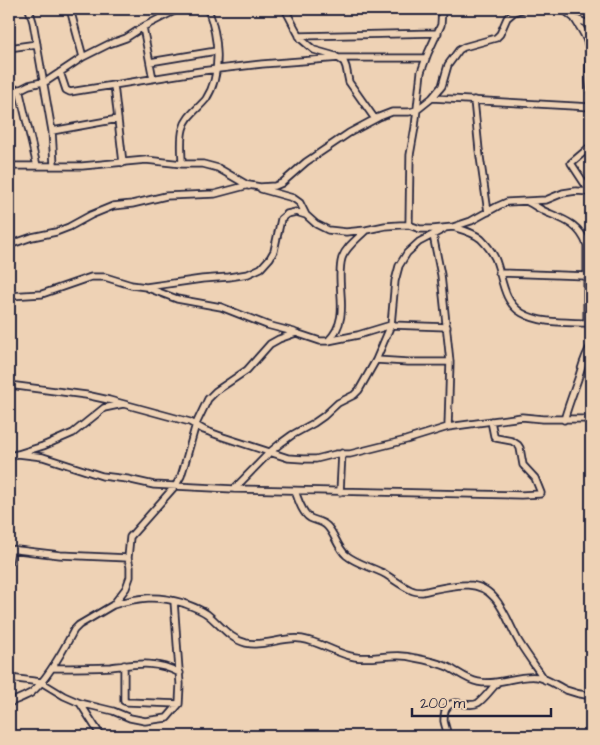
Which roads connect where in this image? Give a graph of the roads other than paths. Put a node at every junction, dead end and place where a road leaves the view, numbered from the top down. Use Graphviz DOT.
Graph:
graph roads {
  1 [pos="29,9"];
  2 [pos="70,9"];
  3 [pos="178,9"];
  4 [pos="208,9"];
  5 [pos="285,9"];
  6 [pos="442,9"];
  7 [pos="523,9"];
  8 [pos="563,9"];
  9 [pos="570,9"];
  10 [pos="574,18"];
  11 [pos="591,25"];
  12 [pos="143,26"];
  13 [pos="438,33"];
  14 [pos="299,36"];
  15 [pos="37,44"];
  16 [pos="9,48"];
  17 [pos="216,51"];
  18 [pos="83,57"];
  19 [pos="340,58"];
  20 [pos="426,58"];
  21 [pos="150,62"];
  22 [pos="217,69"];
  23 [pos="60,72"];
  24 [pos="153,79"];
  25 [pos="43,82"];
  26 [pos="114,85"];
  27 [pos="19,89"];
  28 [pos="591,94"];
  29 [pos="9,95"];
  30 [pos="432,98"];
  31 [pos="474,100"];
  32 [pos="591,107"];
  33 [pos="417,110"];
  34 [pos="118,119"];
  35 [pos="375,119"];
  36 [pos="52,131"];
  37 [pos="591,146"];
  38 [pos="123,162"];
  39 [pos="182,164"];
  40 [pos="9,166"];
  41 [pos="37,166"];
  42 [pos="54,166"];
  43 [pos="249,185"];
  44 [pos="591,192"];
  45 [pos="527,202"];
  46 [pos="488,212"];
  47 [pos="306,215"];
  48 [pos="409,225"];
  49 [pos="453,227"];
  50 [pos="446,228"];
  51 [pos="366,230"];
  52 [pos="433,235"];
  53 [pos="9,245"];
  54 [pos="499,273"];
  55 [pos="587,276"];
  56 [pos="146,287"];
  57 [pos="10,295"];
  58 [pos="589,324"];
  59 [pos="391,325"];
  60 [pos="447,327"];
  61 [pos="296,333"];
  62 [pos="328,341"];
  63 [pos="591,346"];
  64 [pos="376,360"];
  65 [pos="450,362"];
  66 [pos="9,385"];
  67 [pos="125,404"];
  68 [pos="564,420"];
  69 [pos="591,420"];
  70 [pos="491,421"];
  71 [pos="196,424"];
  72 [pos="448,428"];
  73 [pos="270,452"];
  74 [pos="18,454"];
  75 [pos="342,454"];
  76 [pos="9,456"];
  77 [pos="176,485"];
  78 [pos="234,489"];
  79 [pos="295,491"];
  80 [pos="340,492"];
  81 [pos="10,549"];
  82 [pos="128,558"];
  83 [pos="9,562"];
  84 [pos="174,601"];
  85 [pos="113,605"];
  86 [pos="124,665"];
  87 [pos="52,668"];
  88 [pos="180,673"];
  89 [pos="9,678"];
  90 [pos="545,680"];
  91 [pos="41,682"];
  92 [pos="497,683"];
  93 [pos="591,696"];
  94 [pos="9,702"];
  95 [pos="80,703"];
  96 [pos="179,704"];
  97 [pos="101,736"];
  98 [pos="448,736"];
  1 -- 15 [label="street"];
  2 -- 18 [label="street"];
  3 -- 12 [label="street"];
  4 -- 17 [label="street"];
  5 -- 14 [label="street"];
  6 -- 13 [label="street"];
  7 -- 30 [label="street"];
  8 -- 10 [label="street"];
  9 -- 10 [label="street"];
  10 -- 11 [label="street"];
  10 -- 28 [label="street"];
  12 -- 18 [label="street"];
  12 -- 21 [label="street"];
  13 -- 14 [label="street"];
  13 -- 20 [label="street"];
  14 -- 19 [label="street"];
  15 -- 16 [label="street"];
  15 -- 25 [label="street"];
  17 -- 21 [label="street"];
  17 -- 22 [label="street"];
  18 -- 23 [label="street"];
  19 -- 20 [label="street"];
  19 -- 22 [label="street"];
  19 -- 35 [label="street"];
  20 -- 33 [label="street"];
  21 -- 24 [label="street"];
  22 -- 24 [label="street"];
  22 -- 39 [label="street"];
  23 -- 25 [label="street"];
  23 -- 26 [label="street"];
  24 -- 26 [label="street"];
  25 -- 27 [label="street"];
  25 -- 36 [label="street"];
  26 -- 34 [label="street"];
  27 -- 29 [label="street"];
  27 -- 41 [label="street"];
  30 -- 31 [label="street"];
  30 -- 33 [label="street"];
  31 -- 32 [label="street"];
  31 -- 46 [label="street"];
  33 -- 35 [label="street"];
  33 -- 48 [label="street"];
  34 -- 36 [label="street"];
  34 -- 38 [label="street"];
  35 -- 43 [label="street"];
  36 -- 42 [label="street"];
  37 -- 44 [label="street"];
  38 -- 39 [label="street"];
  38 -- 42 [label="street"];
  39 -- 43 [label="street"];
  40 -- 41 [label="street"];
  41 -- 42 [label="street"];
  43 -- 47 [label="street"];
  43 -- 53 [label="street"];
  44 -- 45 [label="street"];
  45 -- 46 [label="street"];
  45 -- 55 [label="street"];
  46 -- 49 [label="street"];
  47 -- 51 [label="street"];
  47 -- 56 [label="street"];
  48 -- 50 [label="street"];
  48 -- 51 [label="street"];
  49 -- 50 [label="street"];
  49 -- 54 [label="street"];
  50 -- 52 [label="street"];
  51 -- 62 [label="street"];
  52 -- 59 [label="street"];
  52 -- 60 [label="street"];
  54 -- 55 [label="street"];
  54 -- 58 [label="street"];
  55 -- 58 [label="street"];
  56 -- 57 [label="street"];
  56 -- 61 [label="street"];
  59 -- 60 [label="street"];
  59 -- 62 [label="street"];
  59 -- 64 [label="street"];
  60 -- 65 [label="street"];
  61 -- 62 [label="street"];
  61 -- 71 [label="street"];
  63 -- 68 [label="street"];
  64 -- 65 [label="street"];
  64 -- 73 [label="street"];
  65 -- 72 [label="street"];
  66 -- 67 [label="street"];
  67 -- 71 [label="street"];
  67 -- 74 [label="street"];
  68 -- 69 [label="street"];
  68 -- 70 [label="street"];
  70 -- 72 [label="street"];
  70 -- 80 [label="street"];
  71 -- 73 [label="street"];
  71 -- 77 [label="street"];
  72 -- 75 [label="street"];
  73 -- 75 [label="street"];
  73 -- 78 [label="street"];
  74 -- 76 [label="street"];
  74 -- 77 [label="street"];
  75 -- 80 [label="street"];
  77 -- 78 [label="street"];
  77 -- 82 [label="street"];
  78 -- 79 [label="street"];
  79 -- 80 [label="street"];
  79 -- 90 [label="street"];
  81 -- 82 [label="street"];
  81 -- 83 [label="street"];
  82 -- 85 [label="street"];
  84 -- 85 [label="street"];
  84 -- 88 [label="street"];
  84 -- 92 [label="street"];
  85 -- 87 [label="street"];
  86 -- 87 [label="street"];
  86 -- 88 [label="street"];
  86 -- 96 [label="street"];
  87 -- 91 [label="street"];
  88 -- 96 [label="street"];
  89 -- 91 [label="street"];
  90 -- 92 [label="street"];
  90 -- 93 [label="street"];
  91 -- 94 [label="street"];
  91 -- 95 [label="street"];
  92 -- 98 [label="street"];
  95 -- 96 [label="street"];
  95 -- 97 [label="street"];
}
